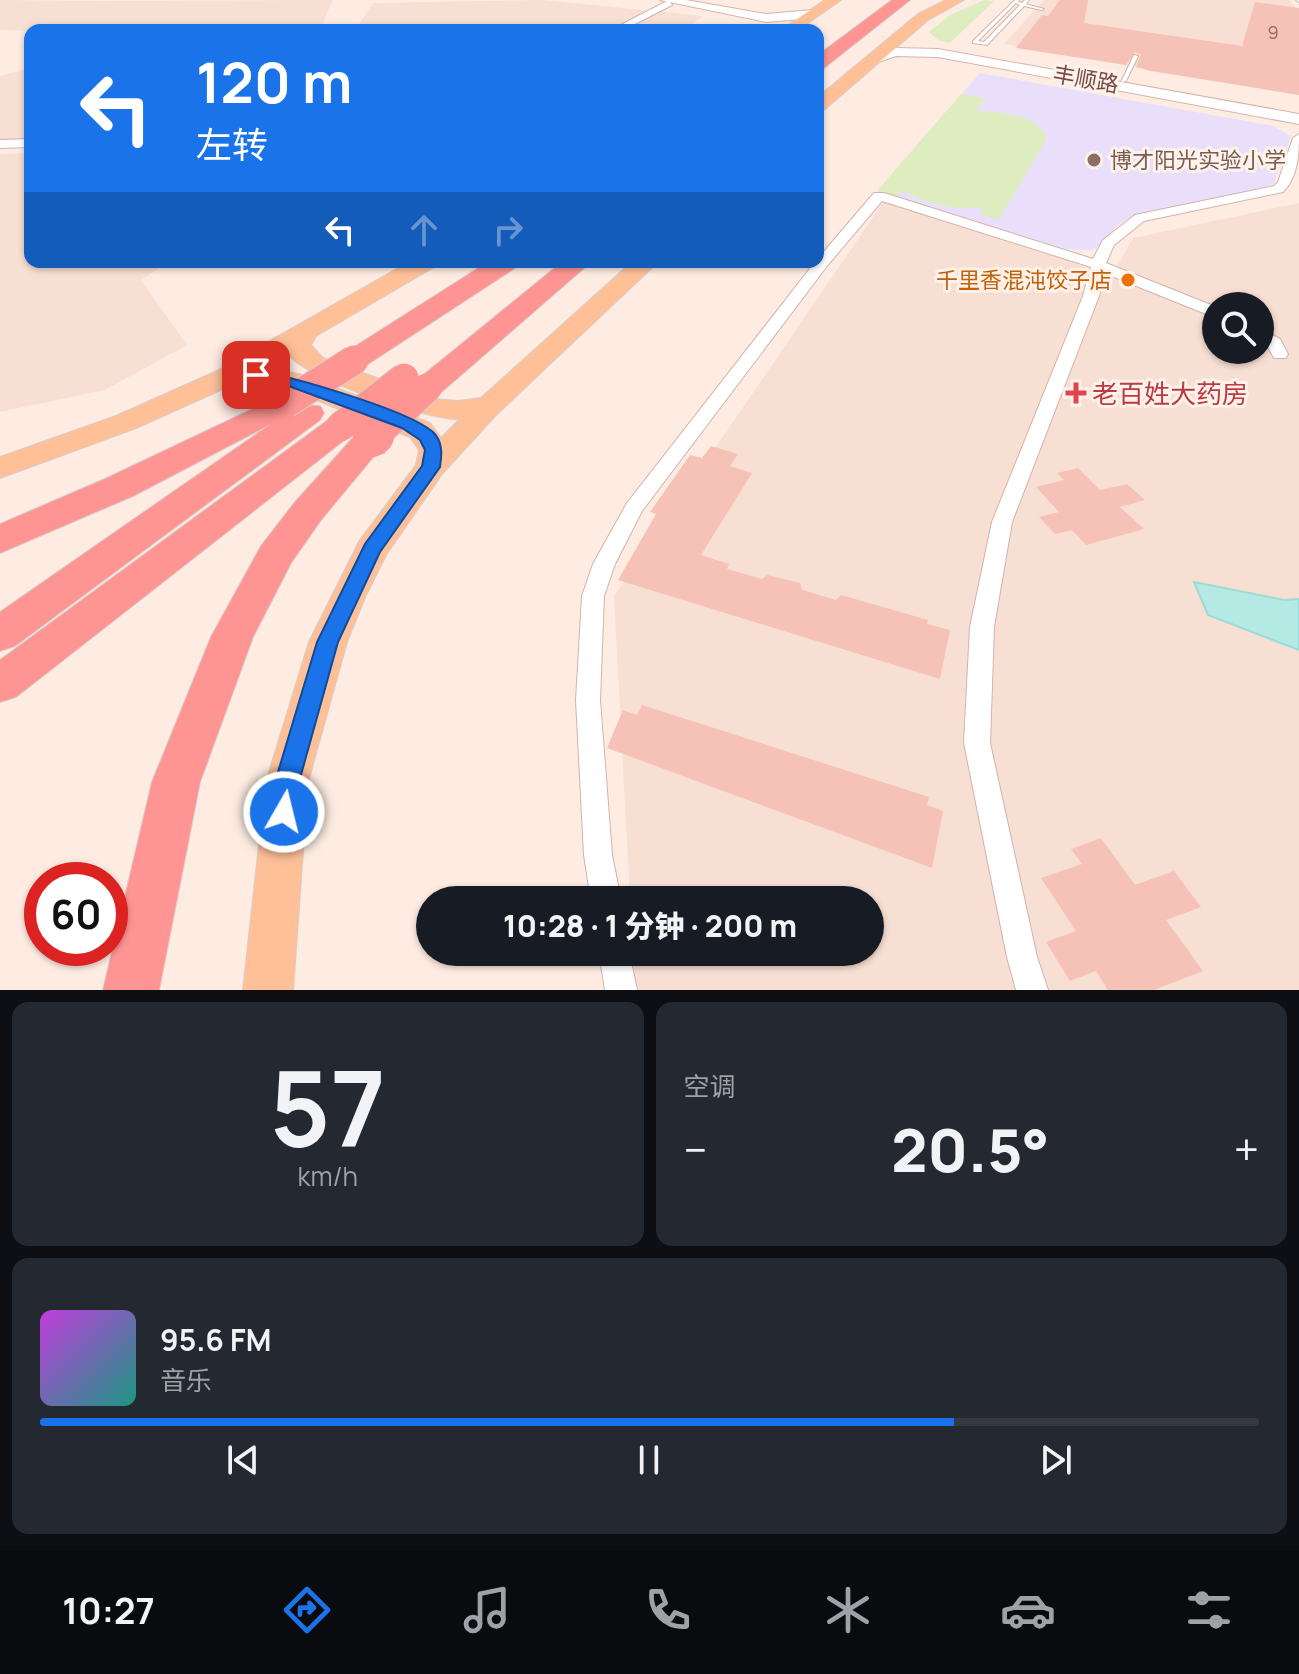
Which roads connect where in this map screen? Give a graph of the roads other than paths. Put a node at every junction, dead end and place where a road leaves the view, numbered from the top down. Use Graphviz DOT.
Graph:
graph roads {
  1 [pos="649,0"];
  2 [pos="655,0"];
  3 [pos="834,0"];
  4 [pos="879,0"];
  5 [pos="902,0"];
  6 [pos="957,0"];
  7 [pos="1013,1"];
  8 [pos="668,2"];
  9 [pos="1026,2"];
  10 [pos="1042,9"];
  11 [pos="813,14"];
  12 [pos="627,24"];
  13 [pos="770,24"];
  14 [pos="797,24"];
  15 [pos="908,29"];
  16 [pos="824,41"];
  17 [pos="1136,56"];
  18 [pos="824,59"];
  19 [pos="873,60"];
  20 [pos="1123,81"];
  21 [pos="824,101"];
  22 [pos="1299,116"];
  23 [pos="1299,138"];
  24 [pos="24,143"];
  25 [pos="0,144"];
  26 [pos="824,261"];
  27 [pos="1098,265"];
  28 [pos="416,268"];
  29 [pos="498,268"];
  30 [pos="506,268"];
  31 [pos="551,268"];
  32 [pos="570,268"];
  33 [pos="639,268"];
  34 [pos="818,268"];
  35 [pos="1202,307"];
  36 [pos="305,333"];
  37 [pos="1274,342"];
  38 [pos="1280,354"];
  39 [pos="362,364"];
  40 [pos="227,377"];
  41 [pos="416,383"];
  42 [pos="492,404"];
  43 [pos="327,420"];
  44 [pos="196,448"];
  45 [pos="431,467"];
  46 [pos="0,468"];
  47 [pos="0,523"];
  48 [pos="0,539"];
  49 [pos="0,634"];
  50 [pos="0,684"];
  51 [pos="604,886"];
  52 [pos="617,966"];
  53 [pos="131,990"];
  54 [pos="268,990"];
  55 [pos="621,990"];
  56 [pos="1032,990"];
  1 -- 2 [label="main road"];
  2 -- 8 [label="main road"];
  3 -- 11 [label="main road"];
  4 -- 16 [label="highway"];
  5 -- 18 [label="highway"];
  6 -- 15 [label="main road"];
  7 -- 9 [label="lane"];
  7 -- 9 [label="lane"];
  8 -- 11 [label="main road"];
  8 -- 12 [label="street"];
  8 -- 13 [label="main road"];
  9 -- 10 [label="lane"];
  11 -- 14 [label="main road"];
  15 -- 19 [label="main road"];
  15 -- 20 [label="main road"];
  17 -- 20 [label="lane"];
  19 -- 21 [label="main road"];
  19 -- 22 [label="main road, 丰顺路"];
  20 -- 22 [label="main road"];
  23 -- 27 [label="street"];
  24 -- 25 [label="street"];
  26 -- 27 [label="street"];
  27 -- 35 [label="street"];
  27 -- 56 [label="street"];
  28 -- 36 [label="main road"];
  29 -- 39 [label="highway"];
  30 -- 39 [label="highway"];
  31 -- 41 [label="highway"];
  32 -- 41 [label="highway"];
  33 -- 42 [label="main road"];
  34 -- 51 [label="street"];
  36 -- 40 [label="main road"];
  36 -- 42 [label="main road"];
  37 -- 38 [label="street"];
  39 -- 43 [label="highway"];
  40 -- 45 [label="main road"];
  40 -- 46 [label="main road"];
  41 -- 43 [label="highway, bridge"];
  42 -- 45 [label="main road"];
  43 -- 44 [label="highway"];
  43 -- 49 [label="highway"];
  43 -- 50 [label="highway"];
  43 -- 53 [label="highway"];
  44 -- 47 [label="highway"];
  44 -- 48 [label="highway"];
  45 -- 54 [label="main road"];
  52 -- 55 [label="street"];
}
